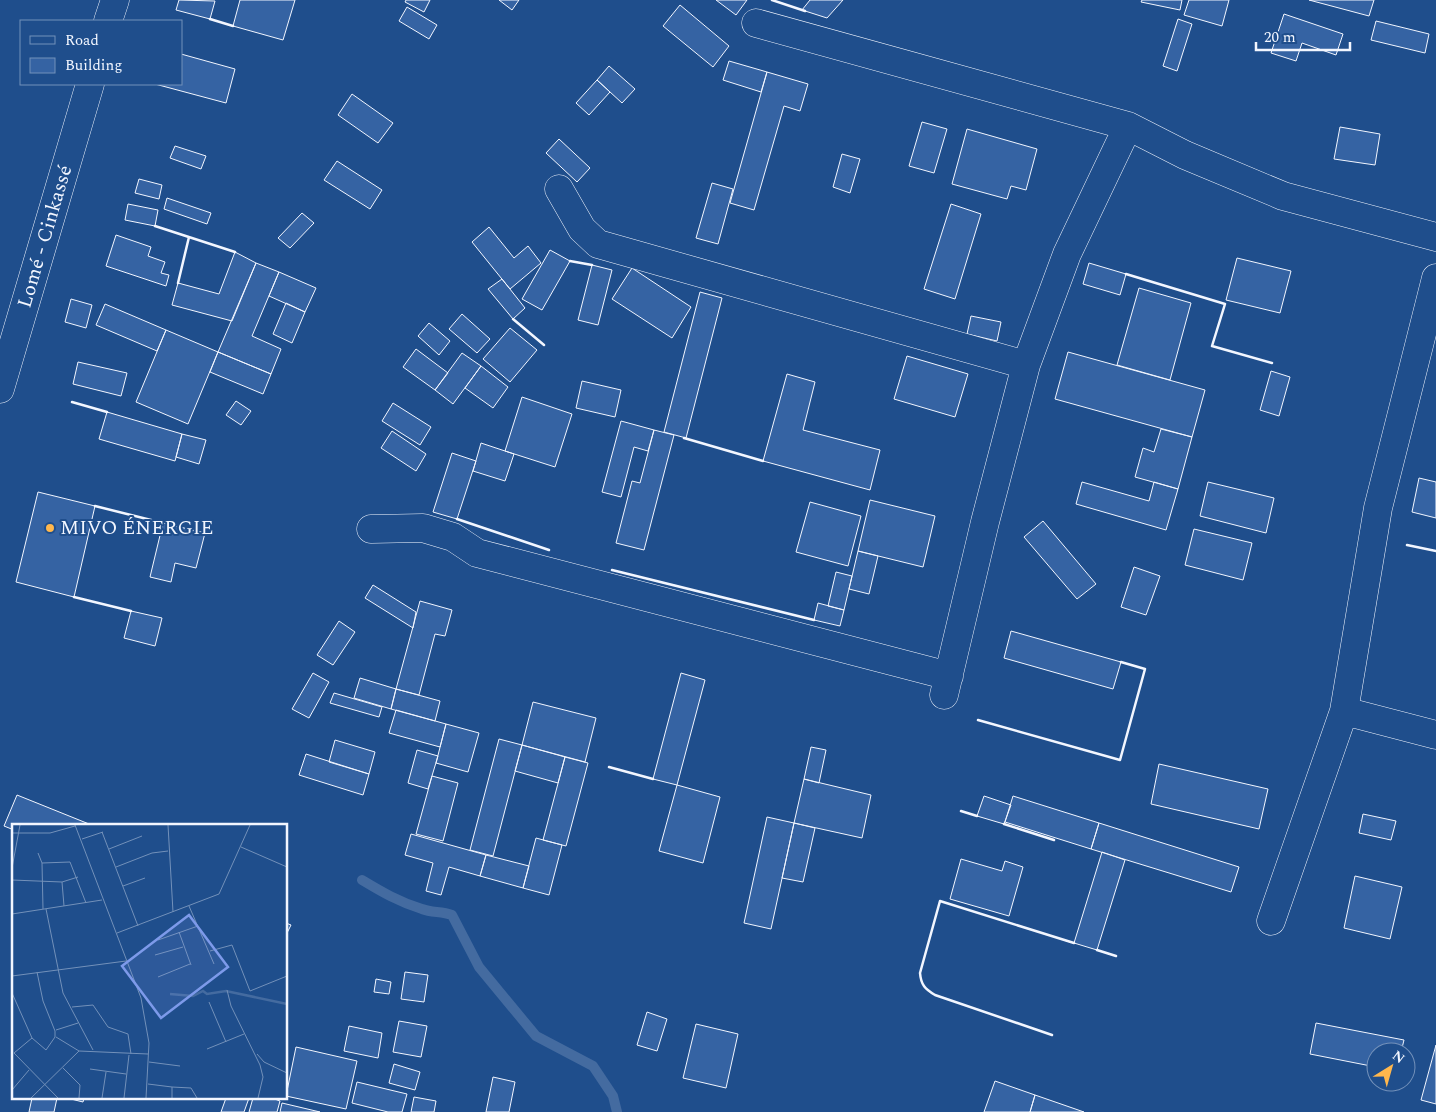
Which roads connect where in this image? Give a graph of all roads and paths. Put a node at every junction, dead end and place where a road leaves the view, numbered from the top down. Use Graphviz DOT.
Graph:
graph roads {
  1 [pos="115,0"];
  2 [pos="108,20"];
  3 [pos="756,24"];
  4 [pos="90,85"];
  5 [pos="1128,126"];
  6 [pos="559,189"];
  7 [pos="1436,237"];
  8 [pos="1436,278"];
  9 [pos="1026,365"];
  10 [pos="0,389"];
  11 [pos="371,528"];
  12 [pos="1344,711"];
  13 [pos="1436,735"];
  14 [pos="1271,921"];
  1 -- 2 [label="main road"];
  3 -- 5 [label="main road"];
  4 -- 10 [label="main road, Lomé - Cinkassé"];
  5 -- 7 [label="main road"];
  5 -- 9 [label="main road"];
  6 -- 9 [label="main road"];
  8 -- 12 [label="main road"];
  9 -- 11 [label="main road"];
  12 -- 13 [label="main road"];
  12 -- 14 [label="main road"];
}
